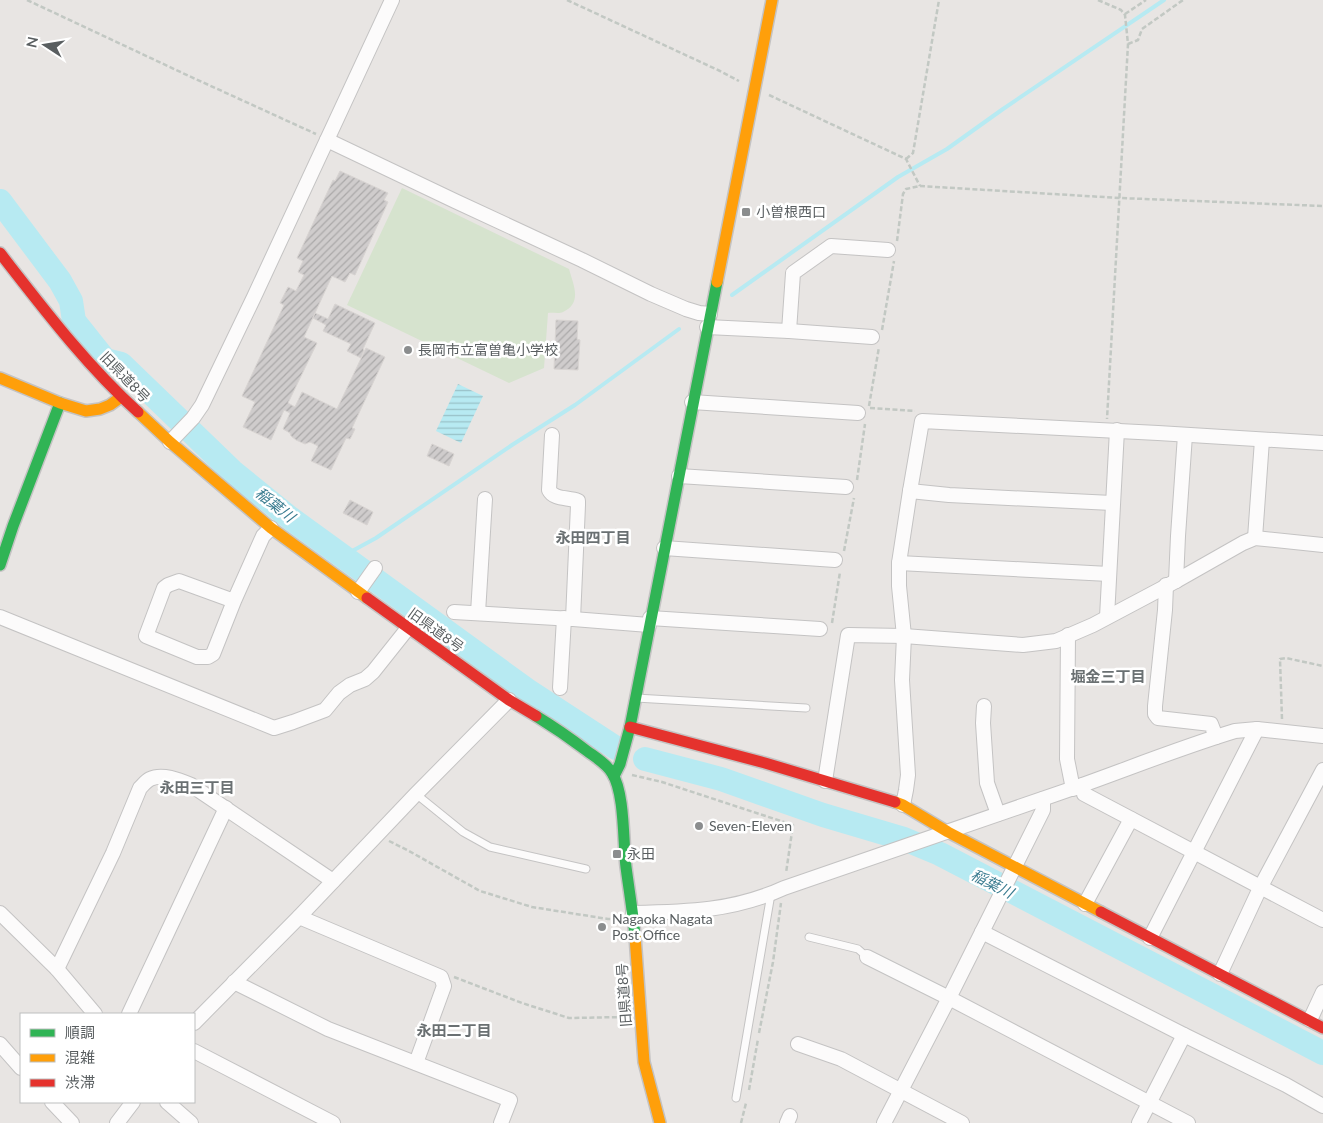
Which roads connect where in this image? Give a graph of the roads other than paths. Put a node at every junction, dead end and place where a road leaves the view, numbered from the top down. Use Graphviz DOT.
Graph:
graph roads {
  1 [pos="392,0"];
  2 [pos="772,0"];
  3 [pos="327,140"];
  4 [pos="888,250"];
  5 [pos="0,253"];
  6 [pos="708,320"];
  7 [pos="789,331"];
  8 [pos="876,342"];
  9 [pos="0,378"];
  10 [pos="121,397"];
  11 [pos="692,402"];
  12 [pos="60,403"];
  13 [pos="864,417"];
  14 [pos="1112,430"];
  15 [pos="552,435"];
  16 [pos="1185,435"];
  17 [pos="1262,440"];
  18 [pos="170,442"];
  19 [pos="1323,443"];
  20 [pos="679,476"];
  21 [pos="852,489"];
  22 [pos="910,491"];
  23 [pos="485,499"];
  24 [pos="1112,503"];
  25 [pos="271,528"];
  26 [pos="1255,538"];
  27 [pos="1323,545"];
  28 [pos="664,548"];
  29 [pos="840,561"];
  30 [pos="899,563"];
  31 [pos="0,565"];
  32 [pos="375,568"];
  33 [pos="1109,574"];
  34 [pos="1171,583"];
  35 [pos="360,589"];
  36 [pos="234,601"];
  37 [pos="454,612"];
  38 [pos="478,613"];
  39 [pos="0,617"];
  40 [pos="1107,617"];
  41 [pos="569,618"];
  42 [pos="650,621"];
  43 [pos="408,628"];
  44 [pos="820,629"];
  45 [pos="1068,635"];
  46 [pos="904,636"];
  47 [pos="560,688"];
  48 [pos="634,698"];
  49 [pos="509,700"];
  50 [pos="984,706"];
  51 [pos="806,708"];
  52 [pos="630,726"];
  53 [pos="1257,729"];
  54 [pos="1323,736"];
  55 [pos="1216,737"];
  56 [pos="1323,770"];
  57 [pos="614,776"];
  58 [pos="825,781"];
  59 [pos="1078,787"];
  60 [pos="416,794"];
  61 [pos="1317,795"];
  62 [pos="1043,799"];
  63 [pos="903,806"];
  64 [pos="226,808"];
  65 [pos="998,814"];
  66 [pos="1131,819"];
  67 [pos="948,832"];
  68 [pos="1194,852"];
  69 [pos="1014,867"];
  70 [pos="586,869"];
  71 [pos="333,881"];
  72 [pos="1260,888"];
  73 [pos="772,894"];
  74 [pos="1085,904"];
  75 [pos="0,913"];
  76 [pos="633,916"];
  77 [pos="299,917"];
  78 [pos="1323,920"];
  79 [pos="982,932"];
  80 [pos="809,937"];
  81 [pos="1150,938"];
  82 [pos="866,957"];
  83 [pos="57,969"];
  84 [pos="1220,974"];
  85 [pos="234,982"];
  86 [pos="1323,992"];
  87 [pos="949,998"];
  88 [pos="94,1013"];
  89 [pos="129,1013"];
  90 [pos="1310,1020"];
  91 [pos="195,1023"];
  92 [pos="1323,1028"];
  93 [pos="1184,1035"];
  94 [pos="0,1044"];
  95 [pos="798,1044"];
  96 [pos="195,1052"];
  97 [pos="416,1063"];
  98 [pos="20,1067"];
  99 [pos="900,1090"];
  100 [pos="736,1098"];
  101 [pos="53,1103"];
  102 [pos="132,1103"];
  103 [pos="167,1103"];
  104 [pos="1150,1103"];
  105 [pos="1323,1106"];
  106 [pos="72,1123"];
  107 [pos="117,1123"];
  108 [pos="191,1123"];
  109 [pos="333,1123"];
  110 [pos="501,1123"];
  111 [pos="660,1123"];
  112 [pos="884,1123"];
  113 [pos="962,1123"];
  114 [pos="1139,1123"];
  115 [pos="1188,1123"];
  1 -- 3 [label="street"];
  2 -- 6 [label="street"];
  3 -- 6 [label="street"];
  3 -- 18 [label="street"];
  4 -- 7 [label="street"];
  5 -- 10 [label="street, 旧県道8号"];
  6 -- 7 [label="street"];
  6 -- 11 [label="street"];
  7 -- 8 [label="street"];
  9 -- 12 [label="street"];
  10 -- 12 [label="street"];
  10 -- 18 [label="street, 旧県道8号"];
  11 -- 13 [label="street"];
  11 -- 20 [label="street"];
  12 -- 31 [label="street"];
  14 -- 16 [label="street"];
  14 -- 22 [label="street"];
  14 -- 24 [label="street"];
  15 -- 41 [label="street"];
  16 -- 17 [label="street"];
  16 -- 34 [label="street"];
  17 -- 19 [label="street"];
  17 -- 26 [label="street"];
  18 -- 25 [label="street, 旧県道8号"];
  20 -- 21 [label="street"];
  20 -- 28 [label="street"];
  22 -- 24 [label="street"];
  22 -- 30 [label="street"];
  23 -- 38 [label="street"];
  24 -- 33 [label="street"];
  25 -- 35 [label="street, 旧県道8号"];
  25 -- 36 [label="street"];
  26 -- 27 [label="street"];
  26 -- 34 [label="street"];
  28 -- 29 [label="street"];
  28 -- 42 [label="street"];
  30 -- 33 [label="street"];
  30 -- 46 [label="street"];
  32 -- 35 [label="street"];
  33 -- 40 [label="street"];
  34 -- 40 [label="street"];
  34 -- 55 [label="street"];
  35 -- 43 [label="street, 旧県道8号"];
  36 -- 36 [label="street"];
  37 -- 38 [label="street"];
  38 -- 41 [label="street"];
  39 -- 43 [label="street"];
  40 -- 45 [label="street"];
  41 -- 42 [label="street"];
  41 -- 47 [label="street"];
  42 -- 44 [label="street"];
  42 -- 48 [label="street"];
  43 -- 49 [label="street, 旧県道8号"];
  45 -- 46 [label="street"];
  45 -- 59 [label="street"];
  46 -- 58 [label="street"];
  46 -- 63 [label="street"];
  48 -- 51 [label="lane"];
  48 -- 52 [label="street"];
  49 -- 57 [label="street, 旧県道8号"];
  49 -- 60 [label="street"];
  50 -- 65 [label="street"];
  52 -- 57 [label="street"];
  52 -- 58 [label="street"];
  53 -- 54 [label="street"];
  53 -- 55 [label="street"];
  53 -- 68 [label="street"];
  55 -- 59 [label="street"];
  56 -- 61 [label="street"];
  57 -- 76 [label="street, 旧県道8号"];
  58 -- 63 [label="street"];
  59 -- 62 [label="street"];
  59 -- 66 [label="street"];
  60 -- 70 [label="lane"];
  60 -- 71 [label="street"];
  61 -- 72 [label="street"];
  62 -- 65 [label="street"];
  62 -- 69 [label="street"];
  63 -- 67 [label="street"];
  64 -- 71 [label="street"];
  64 -- 83 [label="street"];
  64 -- 89 [label="street"];
  65 -- 67 [label="street"];
  66 -- 68 [label="street"];
  66 -- 74 [label="street"];
  67 -- 69 [label="street"];
  67 -- 73 [label="street"];
  68 -- 72 [label="street"];
  68 -- 81 [label="street"];
  69 -- 74 [label="street"];
  69 -- 79 [label="street"];
  71 -- 77 [label="street"];
  72 -- 78 [label="street"];
  72 -- 84 [label="street"];
  73 -- 76 [label="street"];
  73 -- 100 [label="lane"];
  74 -- 81 [label="street"];
  75 -- 83 [label="street"];
  76 -- 111 [label="street, 旧県道8号"];
  77 -- 85 [label="street"];
  77 -- 97 [label="street"];
  79 -- 87 [label="street"];
  79 -- 93 [label="street"];
  80 -- 82 [label="lane"];
  81 -- 84 [label="street"];
  82 -- 87 [label="street"];
  83 -- 88 [label="street"];
  84 -- 90 [label="street"];
  85 -- 91 [label="street"];
  85 -- 97 [label="street"];
  86 -- 90 [label="street"];
  87 -- 99 [label="street"];
  87 -- 104 [label="street"];
  90 -- 92 [label="street"];
  93 -- 104 [label="street"];
  93 -- 105 [label="street"];
  94 -- 98 [label="street"];
  95 -- 99 [label="street"];
  96 -- 109 [label="street"];
  97 -- 110 [label="street"];
  99 -- 112 [label="street"];
  99 -- 113 [label="street"];
  101 -- 106 [label="street"];
  102 -- 107 [label="street"];
  103 -- 108 [label="street"];
  104 -- 114 [label="street"];
  104 -- 115 [label="street"];
}
